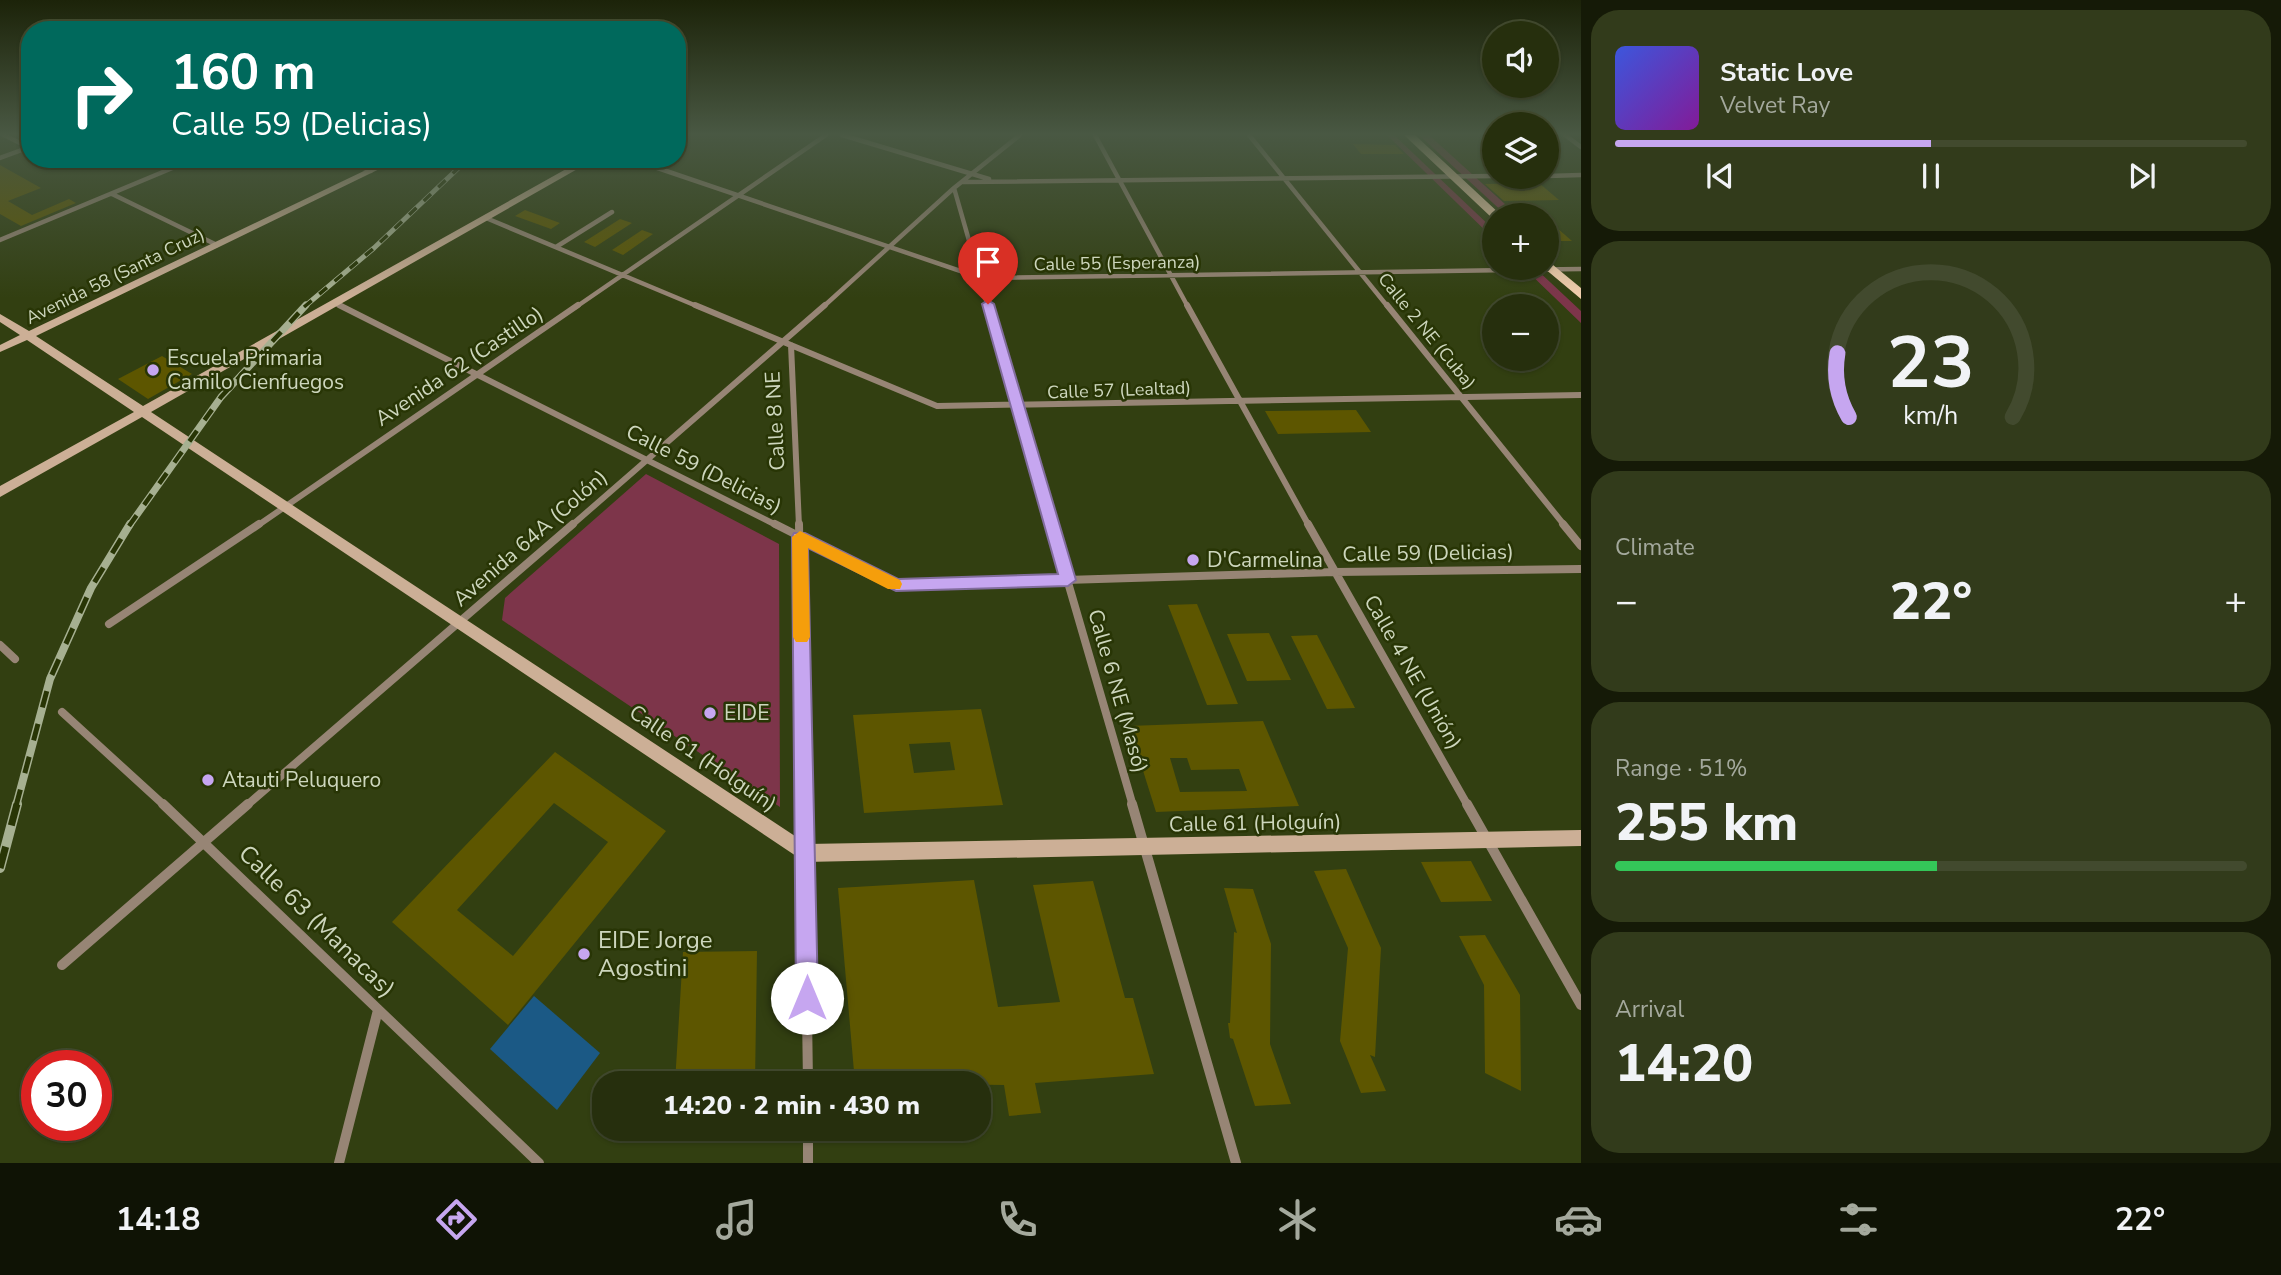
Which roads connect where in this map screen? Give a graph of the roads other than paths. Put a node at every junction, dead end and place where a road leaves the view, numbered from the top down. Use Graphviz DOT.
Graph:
graph roads {
  1 [pos="123,189"];
  2 [pos="333,189"];
  3 [pos="537,189"];
  4 [pos="719,189"];
  5 [pos="748,189"];
  6 [pos="953,189"];
  7 [pos="954,189"];
  8 [pos="1123,189"];
  9 [pos="1295,189"];
  10 [pos="1467,189"];
  11 [pos="112,194"];
  12 [pos="738,196"];
  13 [pos="1482,203"];
  14 [pos="612,212"];
  15 [pos="486,218"];
  16 [pos="0,240"];
  17 [pos="217,245"];
  18 [pos="556,247"];
  19 [pos="890,247"];
  20 [pos="1559,267"];
  21 [pos="1482,269"];
  22 [pos="1581,270"];
  23 [pos="1362,273"];
  24 [pos="622,275"];
  25 [pos="1559,275"];
  26 [pos="1170,276"];
  27 [pos="981,278"];
  28 [pos="1581,296"];
  29 [pos="335,303"];
  30 [pos="0,317"];
  31 [pos="29,335"];
  32 [pos="787,344"];
  33 [pos="0,349"];
  34 [pos="477,375"];
  35 [pos="1581,395"];
  36 [pos="1463,398"];
  37 [pos="1238,400"];
  38 [pos="1018,407"];
  39 [pos="143,411"];
  40 [pos="647,460"];
  41 [pos="0,492"];
  42 [pos="285,507"];
  43 [pos="800,537"];
  44 [pos="1581,546"];
  45 [pos="1581,569"];
  46 [pos="1335,572"];
  47 [pos="1068,580"];
  48 [pos="459,622"];
  49 [pos="109,624"];
  50 [pos="0,645"];
  51 [pos="15,659"];
  52 [pos="62,712"];
  53 [pos="1581,838"];
  54 [pos="205,842"];
  55 [pos="1490,842"];
  56 [pos="1145,847"];
  57 [pos="805,853"];
  58 [pos="62,965"];
  59 [pos="1581,1005"];
  60 [pos="378,1010"];
  61 [pos="808,1071"];
  62 [pos="808,1141"];
  63 [pos="340,1163"];
  64 [pos="539,1163"];
  65 [pos="808,1163"];
  66 [pos="1237,1163"];
  1 -- 11 [label="street"];
  2 -- 17 [label="street, Avenida 58 (Santa Cruz)"];
  3 -- 15 [label="street"];
  4 -- 12 [label="street, Calle 55 (Esperanza)"];
  5 -- 12 [label="street, Avenida 62 (Castillo)"];
  6 -- 19 [label="street, Avenida 64A (Colón)"];
  7 -- 27 [label="street, Calle 6 NE (Masó)"];
  8 -- 26 [label="street, Calle 4 NE (Unión)"];
  9 -- 23 [label="street, Calle 2 NE (Cuba)"];
  10 -- 13 [label="main road"];
  11 -- 16 [label="street"];
  11 -- 17 [label="street"];
  12 -- 19 [label="street, Calle 55 (Esperanza)"];
  12 -- 24 [label="street, Avenida 62 (Castillo)"];
  14 -- 18 [label="street"];
  15 -- 18 [label="street, Calle 57 (Lealtad)"];
  15 -- 29 [label="street"];
  17 -- 31 [label="street, Avenida 58 (Santa Cruz)"];
  18 -- 24 [label="street, Calle 57 (Lealtad)"];
  19 -- 27 [label="street, Calle 55 (Esperanza)"];
  19 -- 32 [label="street, Avenida 64A (Colón)"];
  20 -- 22 [label="street, Calle 55 (Esperanza)"];
  21 -- 23 [label="street, Calle 55 (Esperanza)"];
  23 -- 26 [label="street, Calle 55 (Esperanza)"];
  23 -- 36 [label="street, Calle 2 NE (Cuba)"];
  24 -- 32 [label="street, Calle 57 (Lealtad)"];
  24 -- 34 [label="street, Avenida 62 (Castillo)"];
  25 -- 28 [label="main road"];
  26 -- 27 [label="street, Calle 55 (Esperanza)"];
  26 -- 37 [label="street, Calle 4 NE (Unión)"];
  27 -- 38 [label="street, Calle 6 NE (Masó)"];
  29 -- 34 [label="street, Calle 59 (Delicias)"];
  29 -- 39 [label="street"];
  30 -- 31 [label="street, Calle 61 (Holguín)"];
  31 -- 33 [label="street, Avenida 58 (Santa Cruz)"];
  31 -- 39 [label="street, Calle 61 (Holguín)"];
  32 -- 38 [label="street, Calle 57 (Lealtad)"];
  32 -- 40 [label="street, Avenida 64A (Colón)"];
  32 -- 43 [label="street, Calle 8 NE"];
  34 -- 40 [label="street, Calle 59 (Delicias)"];
  34 -- 42 [label="street, Avenida 62 (Castillo)"];
  35 -- 36 [label="street, Calle 57 (Lealtad)"];
  36 -- 37 [label="street, Calle 57 (Lealtad)"];
  36 -- 44 [label="street, Calle 2 NE (Cuba)"];
  37 -- 38 [label="street, Calle 57 (Lealtad)"];
  37 -- 46 [label="street, Calle 4 NE (Unión)"];
  38 -- 47 [label="street, Calle 6 NE (Masó)"];
  39 -- 41 [label="street"];
  39 -- 42 [label="street, Calle 61 (Holguín)"];
  40 -- 43 [label="street, Calle 59 (Delicias)"];
  40 -- 48 [label="street, Avenida 64A (Colón)"];
  42 -- 48 [label="street, Calle 61 (Holguín)"];
  42 -- 49 [label="street, Avenida 62 (Castillo)"];
  43 -- 47 [label="street, Calle 59 (Delicias)"];
  43 -- 57 [label="street, Calle 8 NE"];
  45 -- 46 [label="street, Calle 59 (Delicias)"];
  46 -- 47 [label="street, Calle 59 (Delicias)"];
  46 -- 55 [label="street, Calle 4 NE (Unión)"];
  47 -- 56 [label="street, Calle 6 NE (Masó)"];
  48 -- 54 [label="street, Avenida 64A (Colón)"];
  48 -- 57 [label="street, Calle 61 (Holguín)"];
  50 -- 51 [label="street"];
  52 -- 54 [label="street, Calle 63 (Manacas)"];
  53 -- 55 [label="street, Calle 61 (Holguín)"];
  54 -- 58 [label="street, Avenida 64A (Colón)"];
  54 -- 60 [label="street, Calle 63 (Manacas)"];
  55 -- 56 [label="street, Calle 61 (Holguín)"];
  55 -- 59 [label="street, Calle 4 NE (Unión)"];
  56 -- 57 [label="street, Calle 61 (Holguín)"];
  56 -- 66 [label="street, Calle 6 NE (Masó)"];
  57 -- 61 [label="street, Calle 8 NE"];
  60 -- 63 [label="street"];
  60 -- 64 [label="street, Calle 63 (Manacas)"];
  62 -- 65 [label="street"];
}
